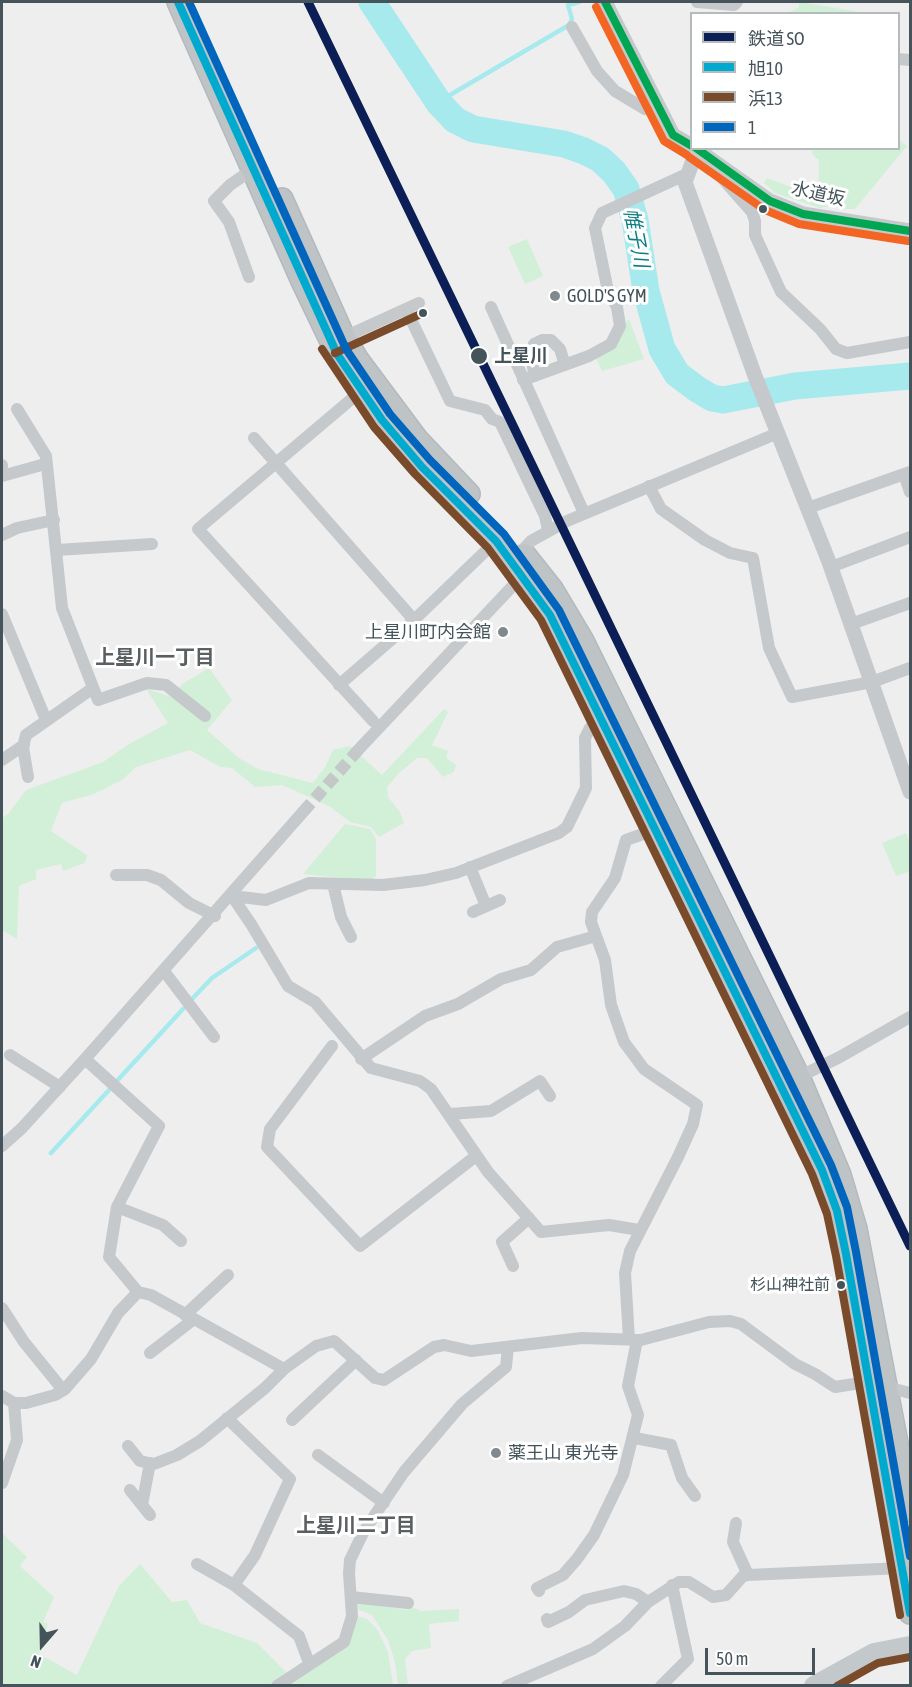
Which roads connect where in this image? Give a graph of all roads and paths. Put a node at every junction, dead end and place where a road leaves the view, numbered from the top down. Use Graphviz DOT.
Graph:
graph roads {
  1 [pos="178,2"];
  2 [pos="192,2"];
  3 [pos="604,2"];
  4 [pos="698,2"];
  5 [pos="736,7"];
  6 [pos="572,27"];
  7 [pos="657,104"];
  8 [pos="690,145"];
  9 [pos="694,150"];
  10 [pos="697,150"];
  11 [pos="698,150"];
  12 [pos="253,169"];
  13 [pos="688,173"];
  14 [pos="910,231"];
  15 [pos="249,277"];
  16 [pos="419,303"];
  17 [pos="490,307"];
  18 [pos="406,309"];
  19 [pos="337,340"];
  20 [pos="910,342"];
  21 [pos="565,365"];
  22 [pos="529,378"];
  23 [pos="361,390"];
  24 [pos="17,409"];
  25 [pos="778,433"];
  26 [pos="254,438"];
  27 [pos="277,462"];
  28 [pos="45,464"];
  29 [pos="907,473"];
  30 [pos="2,476"];
  31 [pos="649,486"];
  32 [pos="910,492"];
  33 [pos="808,508"];
  34 [pos="584,513"];
  35 [pos="54,520"];
  36 [pos="548,531"];
  37 [pos="2,535"];
  38 [pos="910,537"];
  39 [pos="496,541"];
  40 [pos="152,544"];
  41 [pos="57,550"];
  42 [pos="519,562"];
  43 [pos="831,567"];
  44 [pos="910,603"];
  45 [pos="2,614"];
  46 [pos="414,620"];
  47 [pos="851,624"];
  48 [pos="910,668"];
  49 [pos="872,682"];
  50 [pos="339,685"];
  51 [pos="93,688"];
  52 [pos="205,716"];
  53 [pos="611,717"];
  54 [pos="46,720"];
  55 [pos="373,722"];
  56 [pos="24,745"];
  57 [pos="360,748"];
  58 [pos="2,760"];
  59 [pos="28,777"];
  60 [pos="910,792"];
  61 [pos="303,812"];
  62 [pos="657,829"];
  63 [pos="470,867"];
  64 [pos="116,875"];
  65 [pos="333,884"];
  66 [pos="232,896"];
  67 [pos="500,900"];
  68 [pos="486,906"];
  69 [pos="473,912"];
  70 [pos="214,916"];
  71 [pos="596,936"];
  72 [pos="351,937"];
  73 [pos="164,971"];
  74 [pos="910,1017"];
  75 [pos="214,1037"];
  76 [pos="336,1040"];
  77 [pos="10,1055"];
  78 [pos="86,1059"];
  79 [pos="361,1059"];
  80 [pos="791,1081"];
  81 [pos="60,1087"];
  82 [pos="550,1096"];
  83 [pos="450,1114"];
  84 [pos="2,1146"];
  85 [pos="476,1156"];
  86 [pos="117,1207"];
  87 [pos="529,1218"];
  88 [pos="639,1230"];
  89 [pos="181,1241"];
  90 [pos="513,1266"];
  91 [pos="228,1275"];
  92 [pos="138,1292"];
  93 [pos="2,1308"];
  94 [pos="189,1317"];
  95 [pos="633,1340"];
  96 [pos="508,1347"];
  97 [pos="150,1353"];
  98 [pos="356,1360"];
  99 [pos="284,1370"];
  100 [pos="876,1385"];
  101 [pos="63,1390"];
  102 [pos="910,1393"];
  103 [pos="2,1396"];
  104 [pos="14,1403"];
  105 [pos="227,1418"];
  106 [pos="292,1420"];
  107 [pos="634,1438"];
  108 [pos="128,1446"];
  109 [pos="318,1455"];
  110 [pos="150,1463"];
  111 [pos="2,1483"];
  112 [pos="130,1490"];
  113 [pos="695,1496"];
  114 [pos="384,1503"];
  115 [pos="910,1511"];
  116 [pos="736,1523"];
  117 [pos="197,1564"];
  118 [pos="902,1568"];
  119 [pos="748,1575"];
  120 [pos="234,1585"];
  121 [pos="672,1585"];
  122 [pos="539,1591"];
  123 [pos="351,1597"];
  124 [pos="648,1602"];
  125 [pos="408,1603"];
  126 [pos="910,1613"];
  127 [pos="547,1619"];
  128 [pos="910,1646"];
  129 [pos="309,1663"];
  130 [pos="277,1686"];
  131 [pos="507,1686"];
  132 [pos="661,1686"];
  133 [pos="814,1686"];
  1 -- 12 [label="highway"];
  2 -- 19 [label="highway"];
  3 -- 7 [label="street, 水道坂"];
  4 -- 5 [label="street"];
  6 -- 7 [label="street"];
  7 -- 8 [label="street, 水道坂"];
  9 -- 13 [label="street"];
  10 -- 20 [label="street"];
  11 -- 14 [label="street, 水道坂"];
  12 -- 15 [label="street"];
  12 -- 19 [label="highway"];
  13 -- 21 [label="street"];
  13 -- 25 [label="street"];
  16 -- 18 [label="street"];
  17 -- 22 [label="street"];
  18 -- 19 [label="street"];
  18 -- 36 [label="street"];
  19 -- 23 [label="highway"];
  19 -- 42 [label="highway"];
  21 -- 22 [label="street"];
  21 -- 22 [label="street"];
  22 -- 34 [label="street"];
  23 -- 27 [label="street"];
  23 -- 39 [label="highway"];
  24 -- 28 [label="street"];
  25 -- 31 [label="street"];
  25 -- 33 [label="street"];
  26 -- 27 [label="street"];
  27 -- 46 [label="street"];
  27 -- 50 [label="street"];
  28 -- 30 [label="street"];
  28 -- 35 [label="street"];
  29 -- 32 [label="street"];
  29 -- 33 [label="street"];
  31 -- 34 [label="street"];
  31 -- 49 [label="street"];
  33 -- 43 [label="street"];
  34 -- 36 [label="street"];
  35 -- 37 [label="street"];
  35 -- 41 [label="street"];
  36 -- 42 [label="street"];
  38 -- 43 [label="street"];
  39 -- 42 [label="highway"];
  39 -- 46 [label="street"];
  40 -- 41 [label="street"];
  41 -- 51 [label="street"];
  42 -- 53 [label="highway"];
  42 -- 57 [label="street"];
  43 -- 47 [label="street"];
  44 -- 47 [label="street"];
  45 -- 54 [label="street"];
  46 -- 50 [label="street"];
  47 -- 49 [label="street"];
  48 -- 49 [label="street"];
  49 -- 60 [label="street"];
  50 -- 55 [label="street"];
  51 -- 52 [label="street"];
  51 -- 54 [label="street"];
  53 -- 62 [label="highway"];
  53 -- 63 [label="street"];
  53 -- 80 [label="highway"];
  54 -- 56 [label="street"];
  56 -- 58 [label="street"];
  56 -- 59 [label="street"];
  61 -- 66 [label="street"];
  62 -- 71 [label="street"];
  62 -- 80 [label="highway"];
  63 -- 65 [label="street"];
  63 -- 68 [label="street"];
  64 -- 70 [label="street"];
  65 -- 66 [label="street"];
  65 -- 72 [label="street"];
  66 -- 70 [label="street"];
  66 -- 76 [label="street"];
  67 -- 68 [label="street"];
  68 -- 69 [label="street"];
  70 -- 73 [label="street"];
  71 -- 79 [label="street"];
  71 -- 88 [label="street"];
  73 -- 75 [label="street"];
  73 -- 78 [label="street"];
  74 -- 80 [label="street"];
  76 -- 79 [label="street"];
  76 -- 85 [label="street"];
  77 -- 81 [label="street"];
  78 -- 81 [label="street"];
  78 -- 86 [label="street"];
  79 -- 83 [label="street"];
  80 -- 100 [label="highway"];
  81 -- 84 [label="street"];
  82 -- 83 [label="street"];
  83 -- 85 [label="street"];
  85 -- 87 [label="street"];
  86 -- 89 [label="street"];
  86 -- 92 [label="street"];
  87 -- 88 [label="street"];
  87 -- 90 [label="street"];
  88 -- 95 [label="street"];
  91 -- 94 [label="street"];
  92 -- 94 [label="street"];
  92 -- 101 [label="street"];
  93 -- 101 [label="street"];
  94 -- 97 [label="street"];
  94 -- 99 [label="street"];
  95 -- 96 [label="street"];
  95 -- 100 [label="street"];
  95 -- 107 [label="street"];
  96 -- 98 [label="street"];
  96 -- 114 [label="street"];
  98 -- 99 [label="street"];
  98 -- 106 [label="street"];
  99 -- 105 [label="street"];
  100 -- 102 [label="street"];
  100 -- 115 [label="highway"];
  100 -- 118 [label="highway"];
  101 -- 104 [label="street"];
  103 -- 104 [label="street"];
  104 -- 111 [label="street"];
  105 -- 110 [label="street"];
  105 -- 120 [label="street"];
  107 -- 113 [label="street"];
  107 -- 122 [label="street"];
  108 -- 110 [label="street"];
  109 -- 114 [label="street"];
  110 -- 112 [label="street"];
  114 -- 123 [label="street"];
  116 -- 119 [label="street"];
  117 -- 120 [label="street"];
  118 -- 119 [label="street"];
  118 -- 126 [label="highway"];
  119 -- 121 [label="street"];
  120 -- 129 [label="street"];
  121 -- 124 [label="street"];
  121 -- 132 [label="street"];
  123 -- 125 [label="street"];
  123 -- 129 [label="street"];
  124 -- 127 [label="street"];
  124 -- 131 [label="street"];
  128 -- 133 [label="main road"];
  129 -- 130 [label="street"];
}
